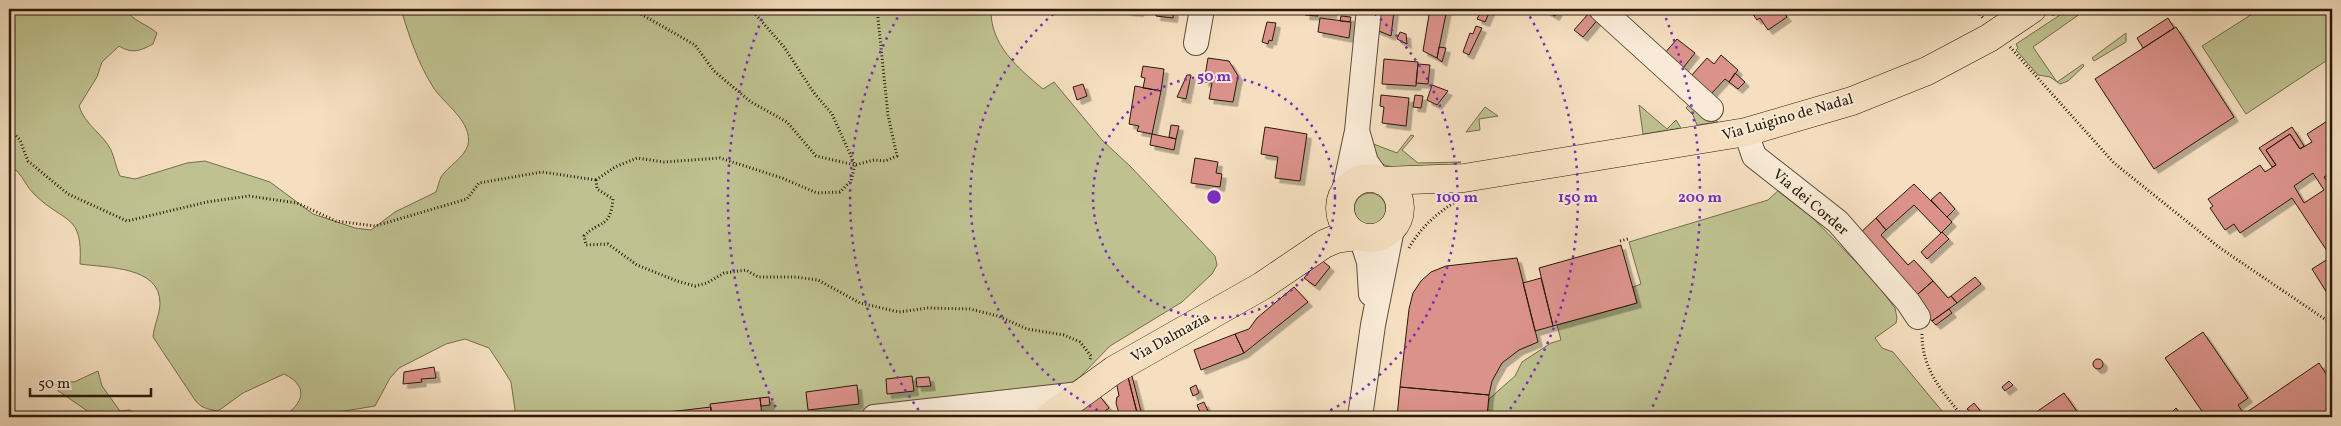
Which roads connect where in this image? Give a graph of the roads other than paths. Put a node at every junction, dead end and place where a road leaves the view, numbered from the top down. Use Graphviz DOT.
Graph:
graph roads {
  1 [pos="1202,9"];
  2 [pos="1369,9"];
  3 [pos="1601,9"];
  4 [pos="2032,9"];
  5 [pos="1196,43"];
  6 [pos="1711,109"];
  7 [pos="1357,131"];
  8 [pos="1746,132"];
  9 [pos="1380,180"];
  10 [pos="1464,188"];
  11 [pos="1343,194"];
  12 [pos="1394,224"];
  13 [pos="1359,236"];
  14 [pos="1296,263"];
  15 [pos="1918,317"];
  16 [pos="1372,325"];
  17 [pos="1080,394"];
  18 [pos="874,417"];
  19 [pos="1048,417"];
  20 [pos="1360,417"];
  1 -- 5 [label="street"];
  2 -- 7 [label="street, Via Dalmazia"];
  3 -- 6 [label="street"];
  4 -- 8 [label="main road, Via Luigino de Nadal"];
  7 -- 9 [label="street, Via Dalmazia"];
  7 -- 11 [label="street, Via Dalmazia"];
  8 -- 10 [label="main road, Via Luigino de Nadal"];
  8 -- 15 [label="street, Via dei Corder"];
  9 -- 10 [label="main road, Via Luigino de Nadal"];
  9 -- 11 [label="main road"];
  9 -- 12 [label="main road"];
  10 -- 12 [label="main road, Via Luigino de Nadal"];
  11 -- 13 [label="main road"];
  11 -- 14 [label="main road, Via Dalmazia"];
  12 -- 13 [label="main road"];
  12 -- 16 [label="street"];
  13 -- 14 [label="main road, Via Dalmazia"];
  13 -- 16 [label="street"];
  14 -- 17 [label="main road, Via Dalmazia"];
  16 -- 20 [label="street"];
  17 -- 18 [label="street"];
  17 -- 19 [label="main road, Via Dalmazia"];
}
